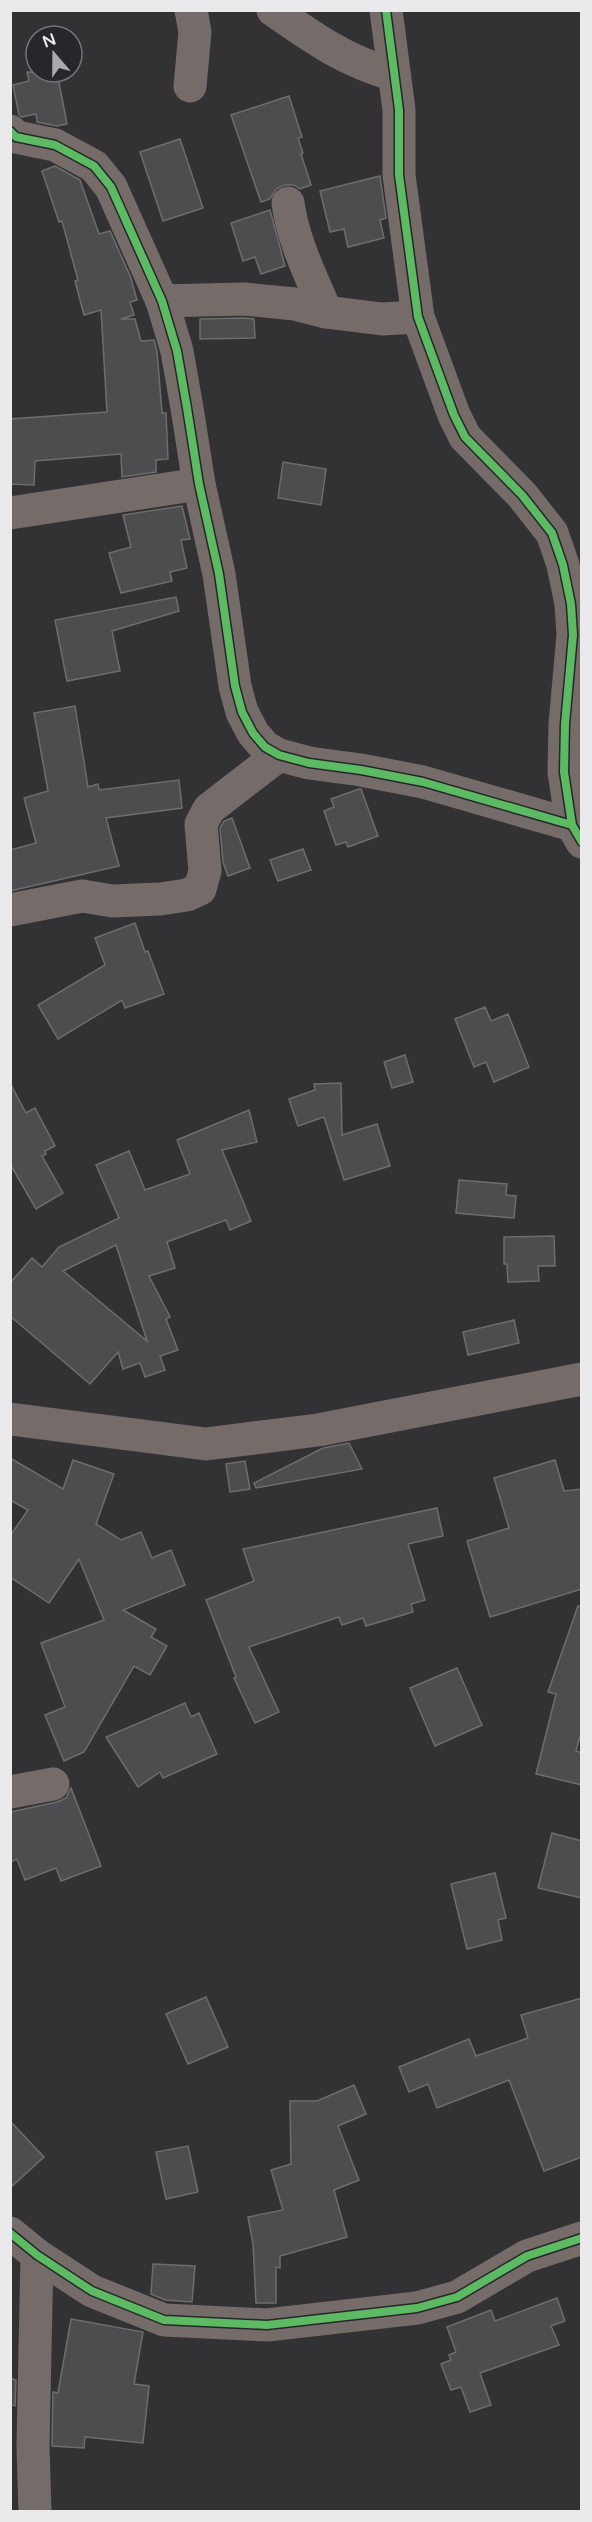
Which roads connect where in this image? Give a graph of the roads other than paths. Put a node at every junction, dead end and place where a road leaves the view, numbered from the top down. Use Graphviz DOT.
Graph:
graph roads {
  1 [pos="191,10"];
  2 [pos="273,10"];
  3 [pos="386,10"];
  4 [pos="394,75"];
  5 [pos="190,86"];
  6 [pos="10,131"];
  7 [pos="288,202"];
  8 [pos="162,301"];
  9 [pos="326,312"];
  10 [pos="418,317"];
  11 [pos="199,484"];
  12 [pos="10,513"];
  13 [pos="279,755"];
  14 [pos="577,833"];
  15 [pos="10,910"];
  16 [pos="582,1379"];
  17 [pos="10,1419"];
  18 [pos="53,1784"];
  19 [pos="10,1792"];
  20 [pos="10,2233"];
  21 [pos="582,2238"];
  22 [pos="37,2255"];
  23 [pos="35,2511"];
  1 -- 5 [label="street"];
  2 -- 4 [label="street"];
  3 -- 4 [label="street"];
  4 -- 10 [label="street"];
  6 -- 8 [label="street"];
  7 -- 9 [label="street"];
  8 -- 9 [label="street"];
  8 -- 11 [label="street"];
  9 -- 10 [label="street"];
  10 -- 14 [label="street"];
  11 -- 12 [label="street"];
  11 -- 13 [label="street"];
  13 -- 14 [label="street"];
  13 -- 15 [label="street"];
  16 -- 17 [label="street"];
  18 -- 19 [label="street"];
  20 -- 22 [label="street"];
  21 -- 22 [label="street"];
  22 -- 23 [label="street"];
}
